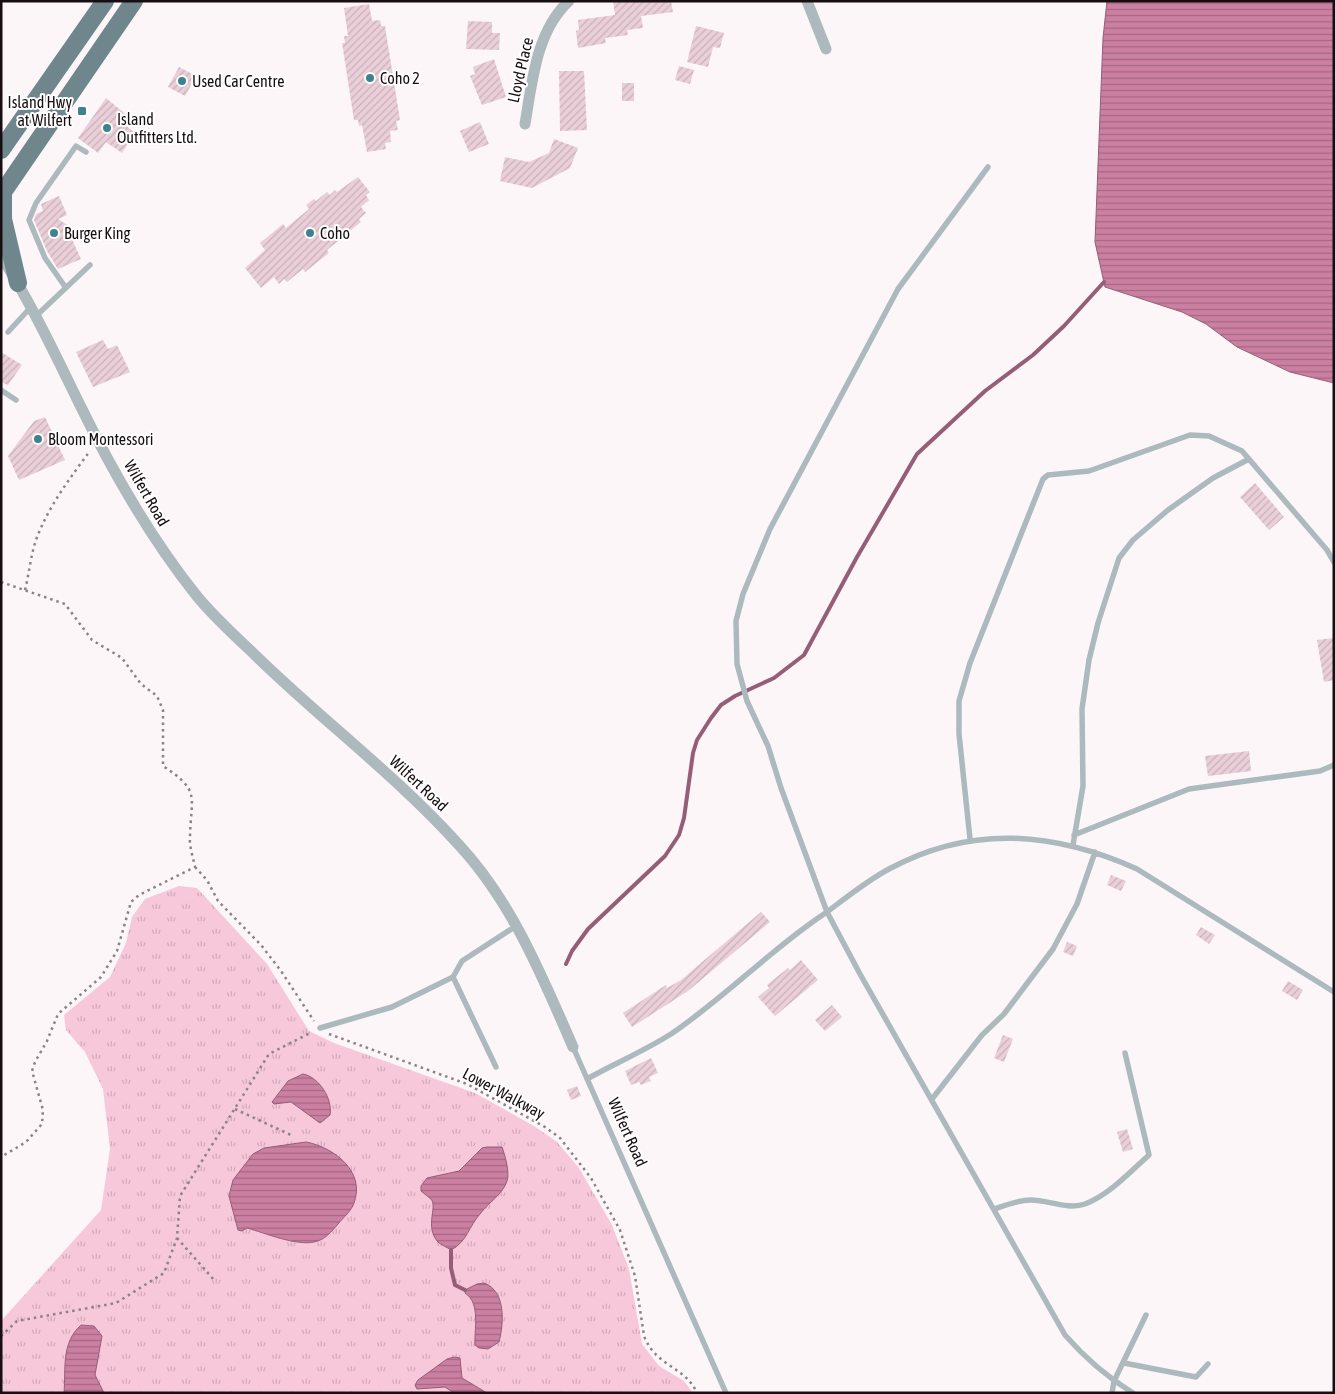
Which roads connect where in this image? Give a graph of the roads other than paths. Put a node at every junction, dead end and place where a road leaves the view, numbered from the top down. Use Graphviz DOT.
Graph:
graph roads {
  1 [pos="105,1"];
  2 [pos="134,1"];
  3 [pos="569,1"];
  4 [pos="807,1"];
  5 [pos="826,49"];
  6 [pos="525,124"];
  7 [pos="2,149"];
  8 [pos="86,152"];
  9 [pos="988,167"];
  10 [pos="2,194"];
  11 [pos="1,256"];
  12 [pos="90,265"];
  13 [pos="1,274"];
  14 [pos="18,283"];
  15 [pos="66,288"];
  16 [pos="34,312"];
  17 [pos="8,332"];
  18 [pos="1,390"];
  19 [pos="16,400"];
  20 [pos="1249,459"];
  21 [pos="1334,562"];
  22 [pos="1334,765"];
  23 [pos="1074,835"];
  24 [pos="970,839"];
  25 [pos="1073,845"];
  26 [pos="1095,852"];
  27 [pos="827,912"];
  28 [pos="516,926"];
  29 [pos="453,977"];
  30 [pos="1334,992"];
  31 [pos="320,1028"];
  32 [pos="573,1047"];
  33 [pos="1125,1053"];
  34 [pos="496,1067"];
  35 [pos="587,1079"];
  36 [pos="932,1099"];
  37 [pos="994,1209"];
  38 [pos="1146,1315"];
  39 [pos="1124,1362"];
  40 [pos="1208,1364"];
  41 [pos="1114,1381"];
  42 [pos="726,1393"];
  43 [pos="1112,1393"];
  44 [pos="1133,1393"];
  1 -- 7 [label="main road"];
  2 -- 10 [label="main road"];
  3 -- 6 [label="street, Lloyd Place"];
  4 -- 5 [label="street"];
  8 -- 15 [label="lane"];
  9 -- 27 [label="lane"];
  10 -- 14 [label="main road"];
  11 -- 14 [label="street, Wilfert Road"];
  12 -- 15 [label="lane"];
  13 -- 14 [label="main road"];
  14 -- 16 [label="street, Wilfert Road"];
  15 -- 16 [label="lane"];
  16 -- 17 [label="lane"];
  16 -- 28 [label="street, Wilfert Road"];
  18 -- 19 [label="lane"];
  20 -- 21 [label="lane"];
  20 -- 23 [label="lane"];
  20 -- 24 [label="lane"];
  22 -- 23 [label="lane"];
  23 -- 25 [label="lane"];
  24 -- 25 [label="lane"];
  24 -- 27 [label="lane"];
  25 -- 26 [label="lane"];
  26 -- 30 [label="lane"];
  26 -- 36 [label="lane"];
  27 -- 35 [label="lane"];
  27 -- 36 [label="lane"];
  28 -- 29 [label="lane"];
  28 -- 32 [label="street, Wilfert Road"];
  29 -- 31 [label="lane"];
  29 -- 34 [label="lane"];
  32 -- 35 [label="lane, Wilfert Road"];
  33 -- 37 [label="lane"];
  35 -- 42 [label="lane, Wilfert Road"];
  36 -- 37 [label="lane"];
  37 -- 41 [label="lane"];
  38 -- 39 [label="lane"];
  39 -- 40 [label="lane"];
  39 -- 41 [label="lane"];
  41 -- 43 [label="lane"];
  41 -- 44 [label="lane"];
}
